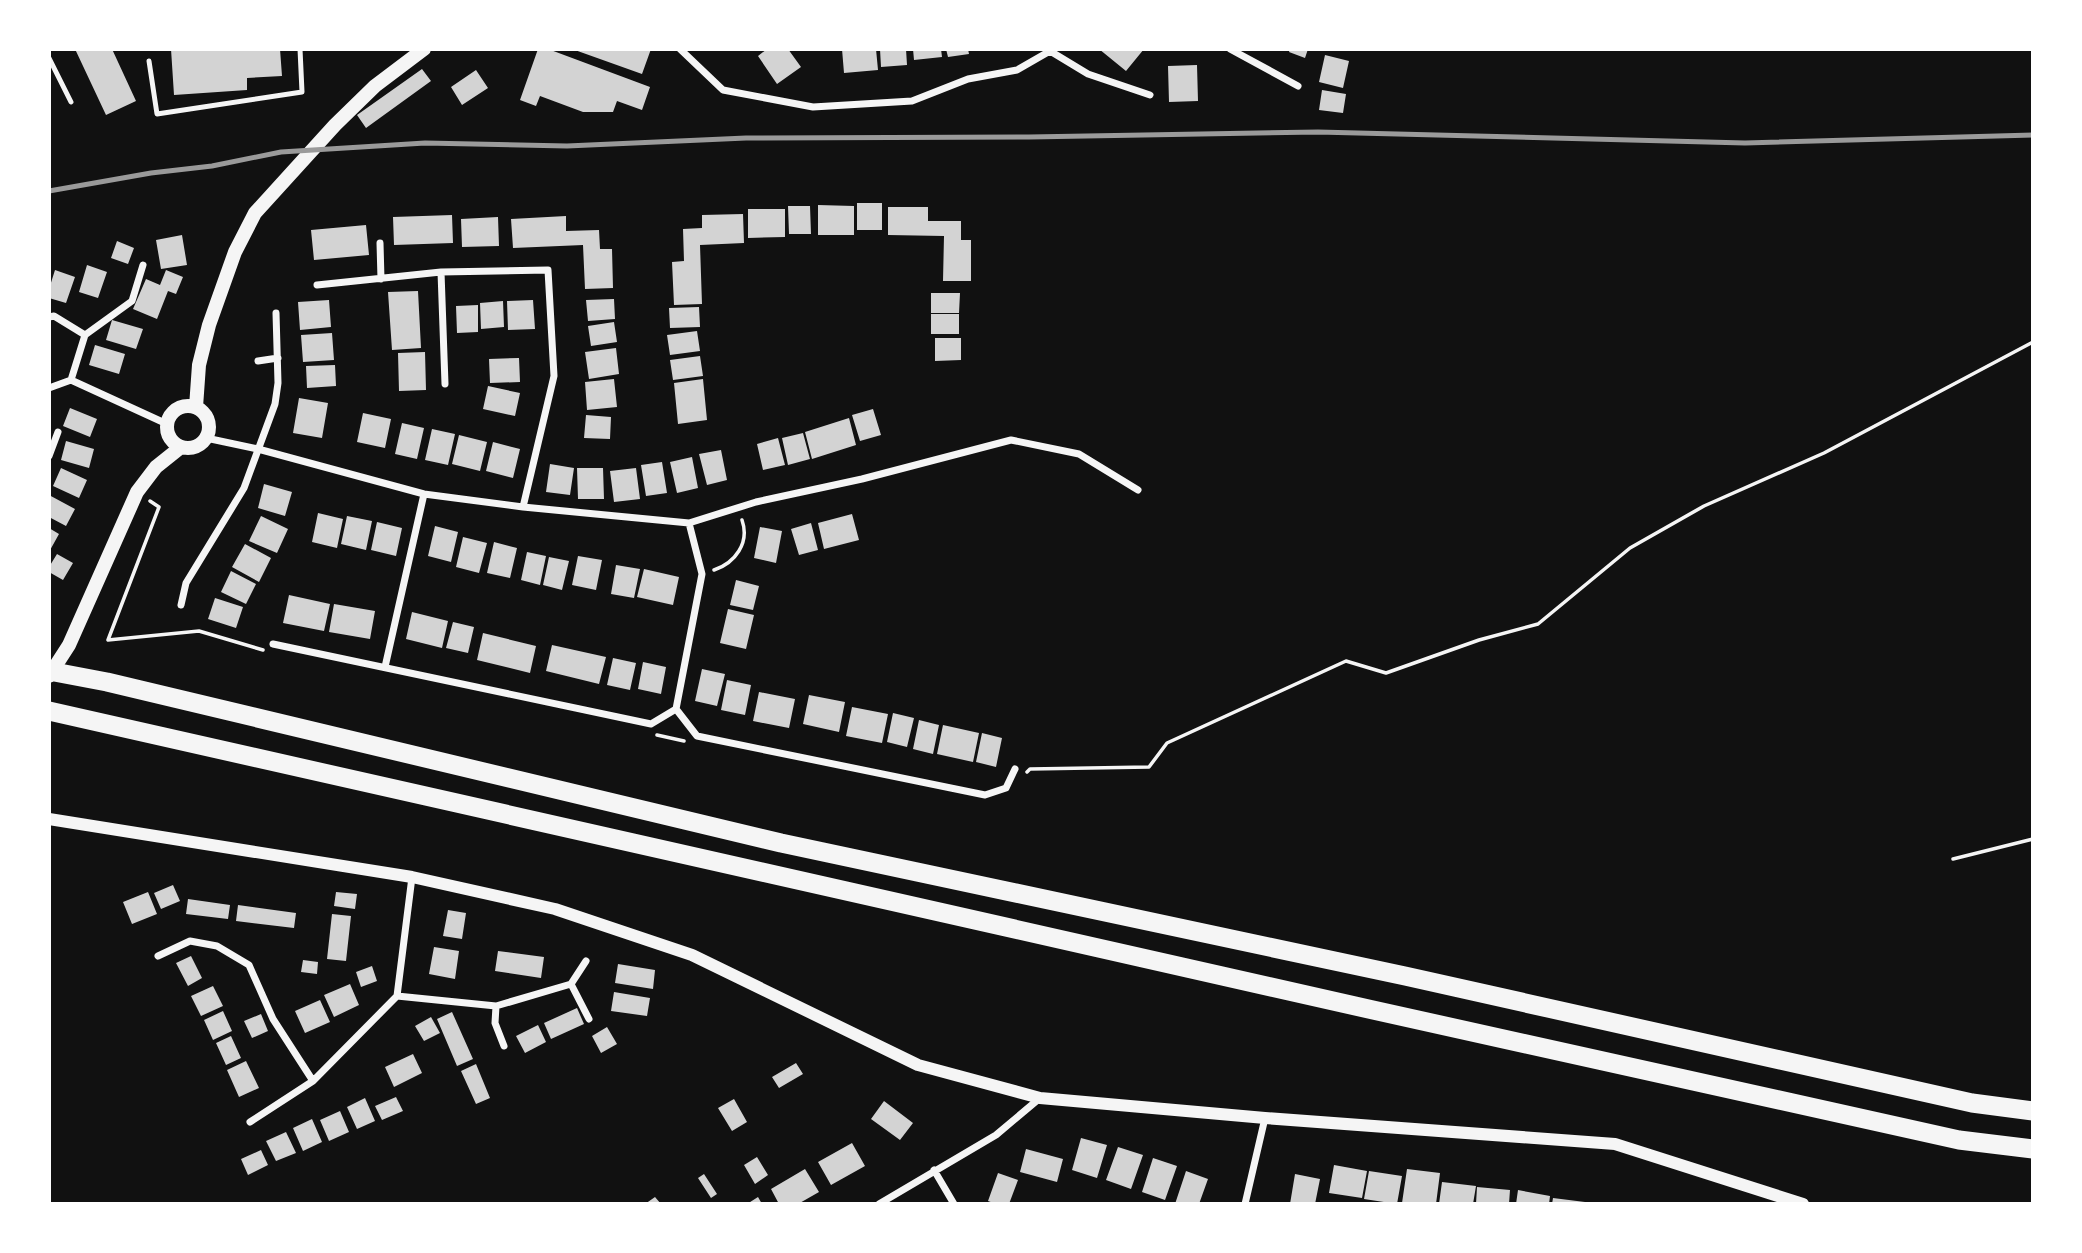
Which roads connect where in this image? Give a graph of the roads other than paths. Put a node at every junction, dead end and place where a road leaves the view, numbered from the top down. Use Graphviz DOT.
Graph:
graph roads {
  1 [pos="300,49"];
  2 [pos="424,49"];
  3 [pos="680,49"];
  4 [pos="1230,49"];
  5 [pos="1050,50"];
  6 [pos="49,58"];
  7 [pos="149,61"];
  8 [pos="1298,86"];
  9 [pos="1150,95"];
  10 [pos="71,102"];
  11 [pos="380,243"];
  12 [pos="143,265"];
  13 [pos="441,272"];
  14 [pos="381,279"];
  15 [pos="317,285"];
  16 [pos="276,313"];
  17 [pos="49,317"];
  18 [pos="85,335"];
  19 [pos="278,358"];
  20 [pos="258,361"];
  21 [pos="71,380"];
  22 [pos="445,384"];
  23 [pos="49,388"];
  24 [pos="197,407"];
  25 [pos="167,424"];
  26 [pos="58,432"];
  27 [pos="206,438"];
  28 [pos="181,447"];
  29 [pos="258,449"];
  30 [pos="49,456"];
  31 [pos="1138,490"];
  32 [pos="424,494"];
  33 [pos="523,507"];
  34 [pos="689,523"];
  35 [pos="177,579"];
  36 [pos="186,583"];
  37 [pos="181,605"];
  38 [pos="273,644"];
  39 [pos="385,667"];
  40 [pos="49,673"];
  41 [pos="676,709"];
  42 [pos="49,710"];
  43 [pos="1016,769"];
  44 [pos="49,818"];
  45 [pos="412,877"];
  46 [pos="158,956"];
  47 [pos="586,961"];
  48 [pos="571,984"];
  49 [pos="397,996"];
  50 [pos="496,1006"];
  51 [pos="589,1019"];
  52 [pos="504,1046"];
  53 [pos="313,1080"];
  54 [pos="1040,1098"];
  55 [pos="2033,1111"];
  56 [pos="1265,1118"];
  57 [pos="250,1122"];
  58 [pos="2033,1149"];
  59 [pos="934,1170"];
  60 [pos="879,1204"];
  61 [pos="954,1204"];
  62 [pos="1245,1204"];
  63 [pos="1803,1204"];
  1 -- 7 [label="lane"];
  2 -- 24 [label="main road"];
  3 -- 5 [label="street"];
  4 -- 8 [label="street"];
  5 -- 9 [label="street"];
  6 -- 10 [label="lane"];
  11 -- 14 [label="street"];
  12 -- 18 [label="street"];
  13 -- 14 [label="street"];
  13 -- 22 [label="street"];
  13 -- 33 [label="street"];
  14 -- 15 [label="street"];
  16 -- 19 [label="street"];
  17 -- 18 [label="street"];
  18 -- 21 [label="street"];
  19 -- 20 [label="street"];
  19 -- 29 [label="street"];
  21 -- 23 [label="street"];
  21 -- 25 [label="street"];
  24 -- 25 [label="main road"];
  24 -- 27 [label="main road"];
  25 -- 28 [label="main road"];
  26 -- 30 [label="street"];
  27 -- 28 [label="main road"];
  27 -- 29 [label="street"];
  28 -- 40 [label="main road"];
  29 -- 32 [label="street"];
  29 -- 36 [label="street"];
  31 -- 34 [label="street"];
  32 -- 33 [label="street"];
  32 -- 39 [label="street"];
  33 -- 34 [label="street"];
  34 -- 41 [label="street"];
  35 -- 36 [label="street"];
  36 -- 37 [label="street"];
  38 -- 39 [label="street"];
  39 -- 41 [label="street"];
  40 -- 55 [label="highway"];
  41 -- 43 [label="street"];
  42 -- 58 [label="highway"];
  44 -- 45 [label="street"];
  45 -- 49 [label="street"];
  45 -- 54 [label="street"];
  46 -- 53 [label="street"];
  47 -- 48 [label="street"];
  48 -- 50 [label="street"];
  48 -- 51 [label="street"];
  49 -- 50 [label="street"];
  49 -- 53 [label="street"];
  50 -- 52 [label="street"];
  53 -- 57 [label="street"];
  54 -- 56 [label="street"];
  54 -- 59 [label="street"];
  56 -- 62 [label="street"];
  56 -- 63 [label="street"];
  59 -- 60 [label="street"];
  59 -- 61 [label="street"];
}
